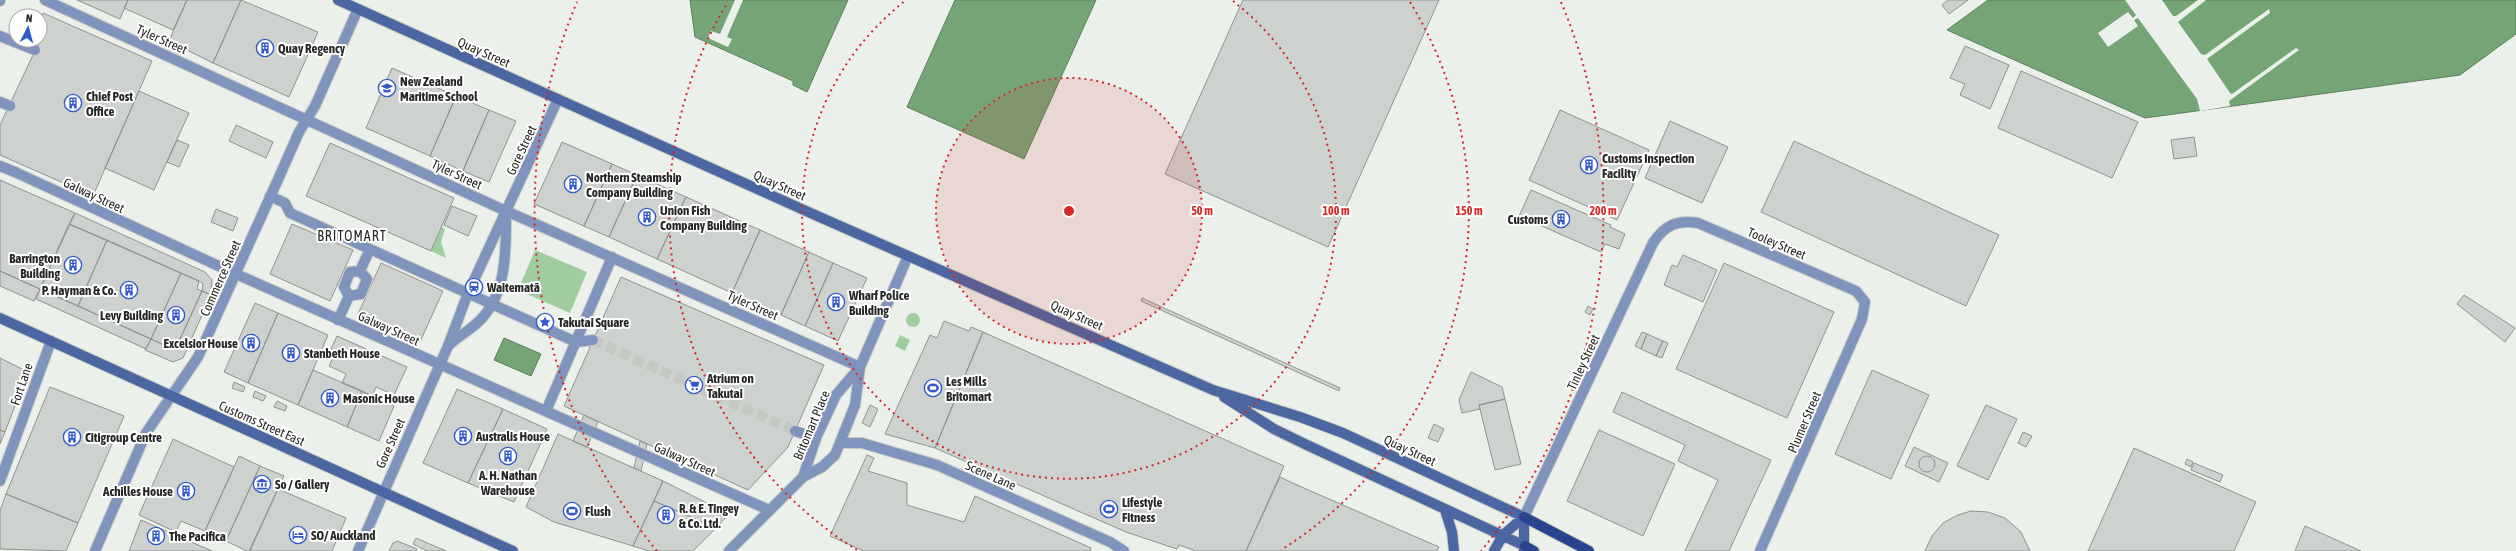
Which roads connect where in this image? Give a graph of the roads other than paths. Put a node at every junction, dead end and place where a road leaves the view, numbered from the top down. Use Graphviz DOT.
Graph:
graph roads {
  1 [pos="45,0"];
  2 [pos="338,0"];
  3 [pos="358,9"];
  4 [pos="0,36"];
  5 [pos="35,50"];
  6 [pos="558,99"];
  7 [pos="0,102"];
  8 [pos="10,106"];
  9 [pos="307,119"];
  10 [pos="0,166"];
  11 [pos="270,196"];
  12 [pos="506,211"];
  13 [pos="1672,224"];
  14 [pos="370,249"];
  15 [pos="908,256"];
  16 [pos="612,257"];
  17 [pos="360,271"];
  18 [pos="236,274"];
  19 [pos="468,293"];
  20 [pos="349,296"];
  21 [pos="1865,302"];
  22 [pos="491,304"];
  23 [pos="0,318"];
  24 [pos="338,320"];
  25 [pos="593,340"];
  26 [pos="51,341"];
  27 [pos="576,342"];
  28 [pos="448,346"];
  29 [pos="439,365"];
  30 [pos="860,367"];
  31 [pos="1213,390"];
  32 [pos="171,396"];
  33 [pos="546,411"];
  34 [pos="795,431"];
  35 [pos="816,438"];
  36 [pos="841,443"];
  37 [pos="803,477"];
  38 [pos="0,481"];
  39 [pos="382,492"];
  40 [pos="769,510"];
  41 [pos="1445,510"];
  42 [pos="1524,516"];
  43 [pos="1503,535"];
  44 [pos="1524,548"];
  45 [pos="95,551"];
  46 [pos="358,551"];
  47 [pos="513,551"];
  48 [pos="729,551"];
  49 [pos="1124,551"];
  50 [pos="1454,551"];
  51 [pos="1494,551"];
  52 [pos="1534,551"];
  53 [pos="1589,551"];
  54 [pos="1760,551"];
  1 -- 9 [label="street, Tyler Street"];
  2 -- 3 [label="main road, Quay Street"];
  3 -- 6 [label="main road, Quay Street"];
  3 -- 9 [label="street, Commerce Street"];
  4 -- 5 [label="street"];
  6 -- 12 [label="street, Gore Street"];
  6 -- 15 [label="main road, Quay Street"];
  7 -- 8 [label="street"];
  9 -- 11 [label="street, Commerce Street"];
  9 -- 12 [label="street, Tyler Street"];
  10 -- 18 [label="street, Galway Street"];
  11 -- 14 [label="street"];
  11 -- 18 [label="street, Commerce Street"];
  12 -- 16 [label="street, Tyler Street"];
  12 -- 19 [label="street, Gore Street"];
  12 -- 22 [label="street, Gore Street"];
  13 -- 21 [label="street, Tooley Street"];
  13 -- 42 [label="street, Tinley Street"];
  14 -- 17 [label="street"];
  14 -- 19 [label="street"];
  15 -- 30 [label="street, Britomart Place"];
  15 -- 31 [label="main road, Quay Street"];
  16 -- 27 [label="street"];
  16 -- 30 [label="street, Tyler Street"];
  17 -- 20 [label="street"];
  17 -- 20 [label="street"];
  18 -- 24 [label="street, Galway Street"];
  18 -- 32 [label="street, Commerce Street"];
  19 -- 22 [label="street"];
  19 -- 28 [label="street, Gore Street"];
  20 -- 24 [label="street"];
  21 -- 54 [label="street, Plumer Street"];
  22 -- 27 [label="street"];
  22 -- 28 [label="street, Gore Street"];
  23 -- 26 [label="main road, Customs Street East"];
  24 -- 29 [label="street, Galway Street"];
  25 -- 27 [label="street"];
  26 -- 32 [label="main road, Customs Street East"];
  26 -- 38 [label="street, Fort Lane"];
  27 -- 33 [label="street"];
  28 -- 29 [label="street, Gore Street"];
  29 -- 33 [label="street, Galway Street"];
  29 -- 39 [label="street, Gore Street"];
  30 -- 35 [label="street, Britomart Place"];
  30 -- 36 [label="street, Britomart Place"];
  31 -- 41 [label="main road, Quay Street"];
  31 -- 42 [label="main road, Quay Street"];
  32 -- 39 [label="main road, Customs Street East"];
  32 -- 45 [label="street, Commerce Street"];
  33 -- 40 [label="street, Galway Street"];
  34 -- 35 [label="street"];
  35 -- 37 [label="street, Britomart Place"];
  36 -- 37 [label="street, Britomart Place"];
  36 -- 49 [label="street, Scene Lane"];
  37 -- 40 [label="street, Britomart Place"];
  39 -- 46 [label="street, Gore Street"];
  39 -- 47 [label="main road, Customs Street East"];
  40 -- 48 [label="street, Britomart Place"];
  41 -- 43 [label="main road, Quay Street"];
  41 -- 50 [label="main road"];
  42 -- 43 [label="main road"];
  42 -- 44 [label="main road"];
  42 -- 53 [label="main road, Quay Street"];
  43 -- 44 [label="main road, Quay Street"];
  43 -- 51 [label="main road"];
  44 -- 52 [label="main road, Quay Street"];
}
